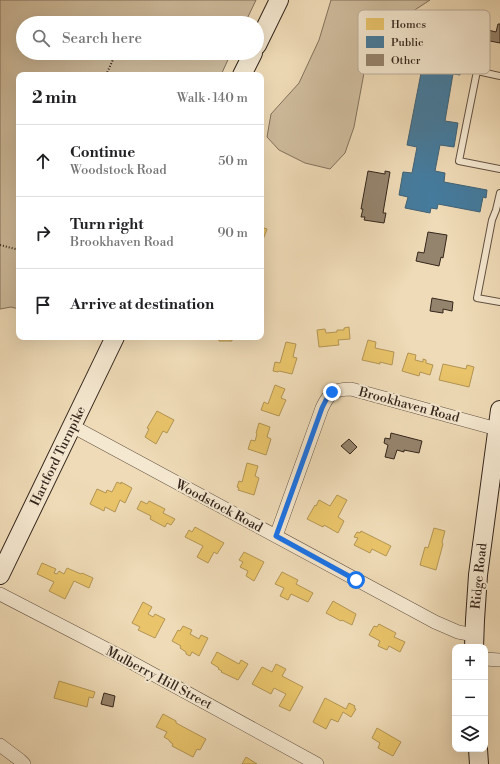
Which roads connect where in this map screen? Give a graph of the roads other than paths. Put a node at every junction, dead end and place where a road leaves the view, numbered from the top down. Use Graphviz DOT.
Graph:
graph roads {
  1 [pos="279,0"];
  2 [pos="264,31"];
  3 [pos="250,60"];
  4 [pos="244,72"];
  5 [pos="476,74"];
  6 [pos="490,74"];
  7 [pos="500,76"];
  8 [pos="500,169"];
  9 [pos="500,193"];
  10 [pos="500,302"];
  11 [pos="114,340"];
  12 [pos="500,410"];
  13 [pos="72,426"];
  14 [pos="498,434"];
  15 [pos="276,536"];
  16 [pos="0,575"];
  17 [pos="0,594"];
  18 [pos="474,641"];
  19 [pos="488,659"];
  20 [pos="500,660"];
  21 [pos="0,745"];
  22 [pos="478,752"];
  23 [pos="24,764"];
  24 [pos="317,764"];
  25 [pos="479,764"];
  1 -- 2 [label="main road"];
  3 -- 4 [label="main road"];
  5 -- 8 [label="lane"];
  6 -- 7 [label="lane"];
  9 -- 10 [label="lane"];
  11 -- 13 [label="main road, Hartford Turnpike"];
  12 -- 14 [label="main road, Ridge Road"];
  13 -- 15 [label="street, Woodstock Road"];
  13 -- 16 [label="main road, Hartford Turnpike"];
  14 -- 15 [label="street, Brookhaven Road"];
  14 -- 18 [label="main road, Ridge Road"];
  15 -- 18 [label="street, Woodstock Road"];
  17 -- 24 [label="street, Mulberry Hill Street"];
  19 -- 20 [label="street"];
  21 -- 23 [label="street"];
  22 -- 25 [label="main road"];
}
